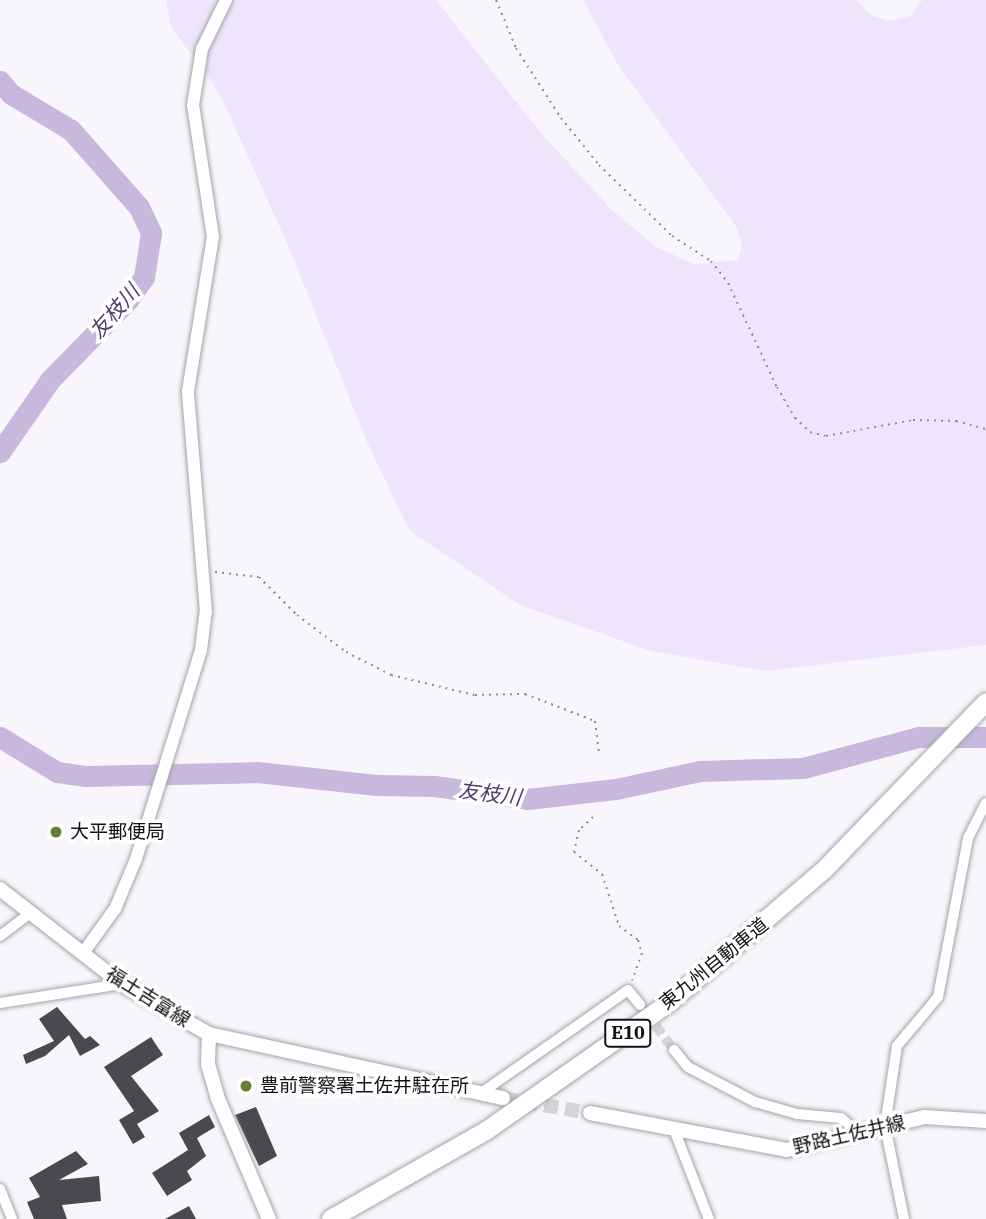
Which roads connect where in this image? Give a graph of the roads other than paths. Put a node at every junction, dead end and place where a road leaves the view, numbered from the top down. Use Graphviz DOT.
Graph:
graph roads {
  1 [pos="226,0"];
  2 [pos="986,702"];
  3 [pos="986,803"];
  4 [pos="0,889"];
  5 [pos="30,913"];
  6 [pos="0,936"];
  7 [pos="83,953"];
  8 [pos="122,984"];
  9 [pos="0,1003"];
  10 [pos="639,1005"];
  11 [pos="209,1034"];
  12 [pos="674,1050"];
  13 [pos="481,1093"];
  14 [pos="503,1098"];
  15 [pos="590,1112"];
  16 [pos="986,1121"];
  17 [pos="885,1126"];
  18 [pos="675,1132"];
  19 [pos="858,1133"];
  20 [pos="1,1192"];
  21 [pos="12,1219"];
  22 [pos="269,1219"];
  23 [pos="331,1219"];
  24 [pos="709,1219"];
  25 [pos="904,1219"];
  1 -- 7 [label="street"];
  2 -- 23 [label="highway, 東九州自動車道 / E10"];
  3 -- 17 [label="street"];
  4 -- 5 [label="main road, 福土吉富線"];
  5 -- 6 [label="street"];
  5 -- 7 [label="main road, 福土吉富線"];
  7 -- 8 [label="main road, 福土吉富線"];
  8 -- 9 [label="street"];
  8 -- 11 [label="main road, 福土吉富線"];
  10 -- 13 [label="street"];
  11 -- 13 [label="main road"];
  11 -- 22 [label="main road, 福土吉富線"];
  12 -- 19 [label="street"];
  13 -- 14 [label="main road"];
  15 -- 18 [label="main road, 野路土佐井線"];
  16 -- 17 [label="main road, 野路土佐井線"];
  17 -- 19 [label="main road, 野路土佐井線"];
  17 -- 25 [label="street"];
  18 -- 19 [label="main road, 野路土佐井線"];
  18 -- 24 [label="street"];
  20 -- 21 [label="street"];
}
